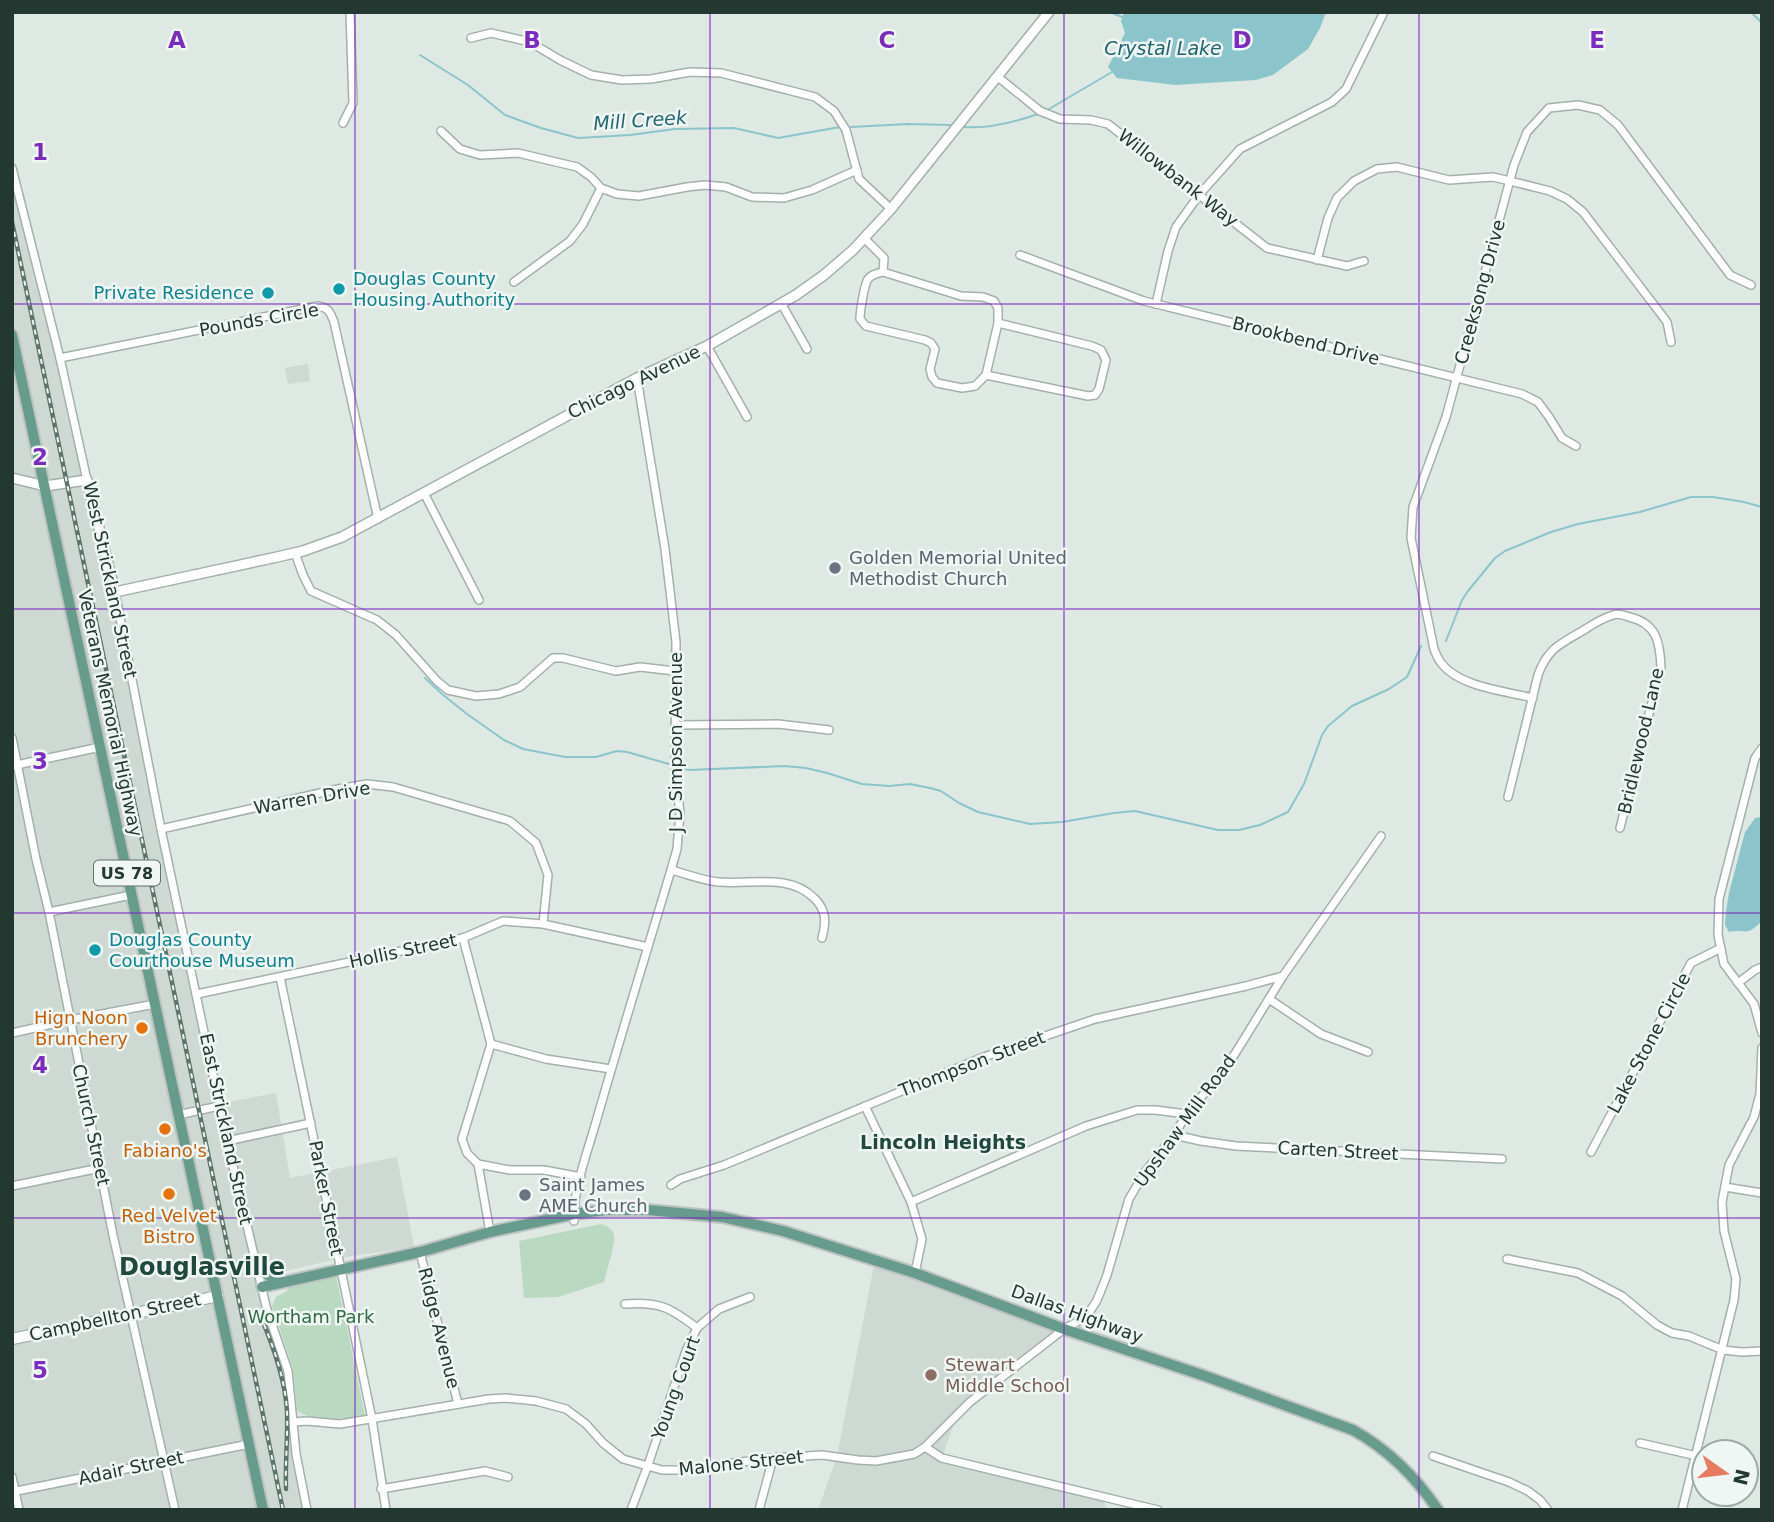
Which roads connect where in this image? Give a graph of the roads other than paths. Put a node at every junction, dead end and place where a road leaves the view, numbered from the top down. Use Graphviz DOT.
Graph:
graph roads {
  1 [pos="350,12"];
  2 [pos="1049,12"];
  3 [pos="1384,12"];
  4 [pos="471,38"];
  5 [pos="998,77"];
  6 [pos="343,123"];
  7 [pos="441,131"];
  8 [pos="12,168"];
  9 [pos="857,170"];
  10 [pos="1510,181"];
  11 [pos="601,188"];
  12 [pos="1199,195"];
  13 [pos="891,209"];
  14 [pos="864,238"];
  15 [pos="1020,256"];
  16 [pos="1317,260"];
  17 [pos="1364,261"];
  18 [pos="883,272"];
  19 [pos="514,282"];
  20 [pos="1751,285"];
  21 [pos="782,303"];
  22 [pos="1156,304"];
  23 [pos="998,323"];
  24 [pos="12,335"];
  25 [pos="1671,342"];
  26 [pos="707,346"];
  27 [pos="807,349"];
  28 [pos="60,358"];
  29 [pos="986,375"];
  30 [pos="637,378"];
  31 [pos="1457,378"];
  32 [pos="747,417"];
  33 [pos="1576,446"];
  34 [pos="12,478"];
  35 [pos="88,480"];
  36 [pos="45,486"];
  37 [pos="424,493"];
  38 [pos="378,519"];
  39 [pos="295,553"];
  40 [pos="115,592"];
  41 [pos="479,600"];
  42 [pos="676,671"];
  43 [pos="1533,698"];
  44 [pos="675,725"];
  45 [pos="829,730"];
  46 [pos="12,738"];
  47 [pos="100,747"];
  48 [pos="1762,748"];
  49 [pos="15,765"];
  50 [pos="1508,797"];
  51 [pos="1620,828"];
  52 [pos="161,829"];
  53 [pos="1381,836"];
  54 [pos="671,870"];
  55 [pos="131,895"];
  56 [pos="49,912"];
  57 [pos="543,924"];
  58 [pos="463,938"];
  59 [pos="822,938"];
  60 [pos="648,947"];
  61 [pos="1721,948"];
  62 [pos="1762,967"];
  63 [pos="1283,976"];
  64 [pos="280,977"];
  65 [pos="1738,983"];
  66 [pos="197,994"];
  67 [pos="1269,999"];
  68 [pos="155,1004"];
  69 [pos="70,1020"];
  70 [pos="12,1033"];
  71 [pos="1762,1033"];
  72 [pos="491,1044"];
  73 [pos="1762,1048"];
  74 [pos="1368,1052"];
  75 [pos="611,1069"];
  76 [pos="1761,1078"];
  77 [pos="219,1106"];
  78 [pos="865,1106"];
  79 [pos="1187,1114"];
  80 [pos="178,1115"];
  81 [pos="311,1123"];
  82 [pos="1174,1135"];
  83 [pos="227,1142"];
  84 [pos="1591,1152"];
  85 [pos="1503,1159"];
  86 [pos="478,1164"];
  87 [pos="100,1168"];
  88 [pos="581,1177"];
  89 [pos="671,1185"];
  90 [pos="12,1186"];
  91 [pos="1725,1187"];
  92 [pos="1762,1193"];
  93 [pos="911,1202"];
  94 [pos="574,1217"];
  95 [pos="489,1232"];
  96 [pos="439,1247"];
  97 [pos="420,1252"];
  98 [pos="1507,1259"];
  99 [pos="340,1269"];
  100 [pos="258,1270"];
  101 [pos="915,1273"];
  102 [pos="282,1282"];
  103 [pos="262,1287"];
  104 [pos="218,1296"];
  105 [pos="750,1297"];
  106 [pos="625,1304"];
  107 [pos="130,1314"];
  108 [pos="697,1328"];
  109 [pos="1064,1329"];
  110 [pos="12,1339"];
  111 [pos="1723,1350"];
  112 [pos="1762,1351"];
  113 [pos="458,1404"];
  114 [pos="372,1419"];
  115 [pos="293,1422"];
  116 [pos="1701,1438"];
  117 [pos="1640,1443"];
  118 [pos="249,1444"];
  119 [pos="925,1447"];
  120 [pos="1690,1454"];
  121 [pos="1433,1456"];
  122 [pos="773,1458"];
  123 [pos="164,1461"];
  124 [pos="648,1465"];
  125 [pos="12,1476"];
  126 [pos="508,1477"];
  127 [pos="1690,1481"];
  128 [pos="381,1489"];
  129 [pos="14,1492"];
  130 [pos="19,1510"];
  131 [pos="175,1510"];
  132 [pos="263,1510"];
  133 [pos="307,1510"];
  134 [pos="386,1510"];
  135 [pos="631,1510"];
  136 [pos="759,1510"];
  137 [pos="1158,1510"];
  138 [pos="1438,1510"];
  139 [pos="1548,1510"];
  140 [pos="1682,1510"];
  1 -- 6 [label="street"];
  2 -- 5 [label="street, Chicago Avenue"];
  3 -- 12 [label="street"];
  4 -- 9 [label="street"];
  5 -- 12 [label="street, Willowbank Way"];
  5 -- 13 [label="street, Chicago Avenue"];
  7 -- 11 [label="street"];
  8 -- 28 [label="street, West Strickland Street"];
  9 -- 11 [label="street"];
  9 -- 13 [label="street"];
  10 -- 16 [label="street"];
  10 -- 20 [label="street, Creeksong Drive"];
  10 -- 25 [label="street"];
  10 -- 31 [label="street, Creeksong Drive"];
  11 -- 19 [label="street"];
  12 -- 16 [label="street, Willowbank Way"];
  12 -- 22 [label="street"];
  13 -- 14 [label="street, Chicago Avenue"];
  14 -- 18 [label="street"];
  14 -- 21 [label="street, Chicago Avenue"];
  15 -- 22 [label="street, Brookbend Drive"];
  16 -- 17 [label="street, Willowbank Way"];
  18 -- 23 [label="street"];
  18 -- 29 [label="street"];
  21 -- 26 [label="street, Chicago Avenue"];
  21 -- 27 [label="street"];
  22 -- 31 [label="street, Brookbend Drive"];
  23 -- 29 [label="street"];
  23 -- 29 [label="street"];
  24 -- 36 [label="main road, Veterans Memorial Highway / US 78"];
  26 -- 30 [label="street, Chicago Avenue"];
  26 -- 32 [label="street"];
  28 -- 35 [label="street, West Strickland Street"];
  28 -- 38 [label="street, Pounds Circle"];
  30 -- 37 [label="street, Chicago Avenue"];
  30 -- 42 [label="street, J D Simpson Avenue"];
  31 -- 33 [label="street, Brookbend Drive"];
  31 -- 43 [label="street, Creeksong Drive"];
  34 -- 36 [label="street"];
  35 -- 36 [label="street"];
  35 -- 40 [label="street, West Strickland Street"];
  36 -- 47 [label="main road, Veterans Memorial Highway / US 78"];
  37 -- 38 [label="street, Chicago Avenue"];
  37 -- 41 [label="street"];
  38 -- 39 [label="street, Chicago Avenue"];
  39 -- 40 [label="street, Chicago Avenue"];
  39 -- 42 [label="street"];
  40 -- 52 [label="street, West Strickland Street"];
  42 -- 44 [label="street, J D Simpson Avenue"];
  43 -- 50 [label="street, Bridlewood Lane"];
  43 -- 51 [label="street, Bridlewood Lane"];
  44 -- 45 [label="street"];
  44 -- 54 [label="street, J D Simpson Avenue"];
  46 -- 49 [label="street, Church Street"];
  47 -- 49 [label="street"];
  47 -- 55 [label="main road, Veterans Memorial Highway / US 78"];
  48 -- 61 [label="street"];
  49 -- 56 [label="street, Church Street"];
  52 -- 57 [label="street, Warren Drive"];
  52 -- 66 [label="street, West Strickland Street"];
  53 -- 63 [label="street, Upshaw Mill Road"];
  54 -- 59 [label="street"];
  54 -- 60 [label="street, J D Simpson Avenue"];
  55 -- 56 [label="street"];
  55 -- 68 [label="main road, Veterans Memorial Highway / US 78"];
  56 -- 69 [label="street, Church Street"];
  57 -- 58 [label="street, Hollis Street"];
  57 -- 60 [label="street, Hollis Street"];
  58 -- 64 [label="street, Hollis Street"];
  58 -- 72 [label="street"];
  60 -- 75 [label="street, J D Simpson Avenue"];
  61 -- 65 [label="street"];
  61 -- 84 [label="street, Lake Stone Circle"];
  62 -- 65 [label="street"];
  63 -- 67 [label="street, Upshaw Mill Road"];
  63 -- 78 [label="street, Thompson Street"];
  64 -- 66 [label="street, Hollis Street"];
  64 -- 81 [label="street, Parker Street"];
  65 -- 71 [label="street"];
  66 -- 77 [label="street, East Strickland Street"];
  67 -- 74 [label="street"];
  67 -- 79 [label="street, Upshaw Mill Road"];
  68 -- 69 [label="street"];
  68 -- 80 [label="main road, Veterans Memorial Highway / US 78"];
  69 -- 70 [label="street"];
  69 -- 87 [label="street, Church Street"];
  72 -- 75 [label="street"];
  72 -- 86 [label="street"];
  73 -- 76 [label="street"];
  75 -- 88 [label="street, J D Simpson Avenue"];
  76 -- 91 [label="street"];
  77 -- 80 [label="street"];
  77 -- 83 [label="street, East Strickland Street"];
  78 -- 89 [label="street, Thompson Street"];
  78 -- 93 [label="street"];
  79 -- 82 [label="street, Upshaw Mill Road"];
  79 -- 93 [label="street"];
  80 -- 104 [label="main road, Veterans Memorial Highway / US 78"];
  81 -- 83 [label="street"];
  81 -- 99 [label="street, Parker Street"];
  82 -- 85 [label="street, Carten Street"];
  82 -- 109 [label="street, Upshaw Mill Road"];
  83 -- 100 [label="street, East Strickland Street"];
  86 -- 88 [label="street"];
  86 -- 95 [label="street"];
  87 -- 90 [label="street"];
  87 -- 107 [label="street, Church Street"];
  88 -- 94 [label="street, J D Simpson Avenue"];
  91 -- 92 [label="street"];
  91 -- 111 [label="street"];
  93 -- 101 [label="street"];
  94 -- 95 [label="main road, Dallas Highway"];
  94 -- 96 [label="main road, Dallas Highway"];
  94 -- 101 [label="main road, Dallas Highway"];
  95 -- 96 [label="main road, Dallas Highway"];
  96 -- 97 [label="main road, Dallas Highway"];
  97 -- 99 [label="main road, Dallas Highway"];
  97 -- 113 [label="street, Ridge Avenue"];
  98 -- 111 [label="street"];
  99 -- 102 [label="main road, Dallas Highway"];
  99 -- 114 [label="street, Parker Street"];
  100 -- 102 [label="main road"];
  100 -- 103 [label="street, East Strickland Street"];
  101 -- 109 [label="main road, Dallas Highway"];
  102 -- 103 [label="main road, Dallas Highway"];
  103 -- 115 [label="street, East Strickland Street"];
  104 -- 107 [label="main road, Campbellton Street"];
  104 -- 118 [label="main road, Veterans Memorial Highway / US 78"];
  105 -- 108 [label="street, Young Court"];
  106 -- 108 [label="street"];
  107 -- 110 [label="main road, Campbellton Street"];
  107 -- 123 [label="street, Church Street"];
  108 -- 124 [label="street, Young Court"];
  109 -- 119 [label="street, Upshaw Mill Road"];
  109 -- 138 [label="main road, Dallas Highway"];
  111 -- 112 [label="street"];
  111 -- 116 [label="street"];
  113 -- 114 [label="street, Malone Street"];
  113 -- 124 [label="street, Malone Street"];
  114 -- 115 [label="street, Malone Street"];
  114 -- 128 [label="street, Parker Street"];
  115 -- 133 [label="street, East Strickland Street"];
  117 -- 120 [label="street"];
  118 -- 123 [label="street, Adair Street"];
  118 -- 132 [label="main road, Veterans Memorial Highway / US 78"];
  119 -- 122 [label="street, Malone Street"];
  119 -- 137 [label="street"];
  121 -- 139 [label="street"];
  122 -- 124 [label="street, Malone Street"];
  122 -- 136 [label="street"];
  123 -- 129 [label="street, Adair Street"];
  123 -- 131 [label="street, Church Street"];
  124 -- 135 [label="street, Young Court"];
  125 -- 129 [label="street"];
  126 -- 128 [label="street"];
  127 -- 140 [label="street"];
  128 -- 134 [label="street, Parker Street"];
  129 -- 130 [label="street"];
}
